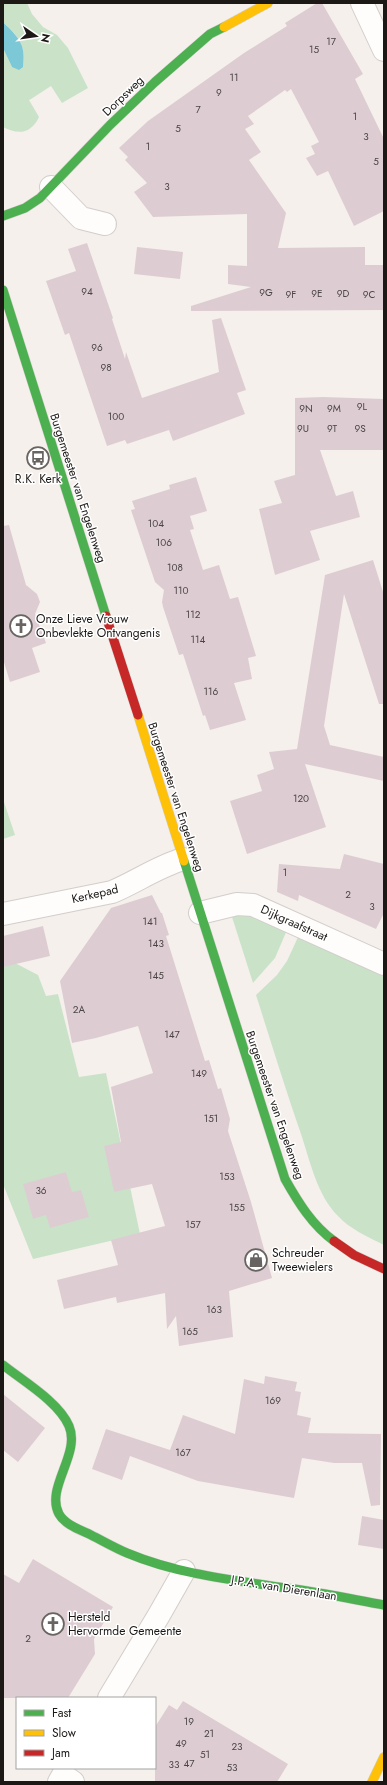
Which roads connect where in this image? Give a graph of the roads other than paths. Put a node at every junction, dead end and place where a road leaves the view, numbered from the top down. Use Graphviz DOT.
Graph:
graph roads {
  1 [pos="268,3"];
  2 [pos="362,3"];
  3 [pos="384,50"];
  4 [pos="51,187"];
  5 [pos="3,216"];
  6 [pos="105,224"];
  7 [pos="3,290"];
  8 [pos="8,320"];
  9 [pos="183,859"];
  10 [pos="3,914"];
  11 [pos="200,914"];
  12 [pos="384,964"];
  13 [pos="384,1269"];
  14 [pos="3,1366"];
  15 [pos="184,1571"];
  16 [pos="384,1605"];
  17 [pos="110,1697"];
  18 [pos="384,1757"];
  19 [pos="372,1782"];
  1 -- 4 [label="street, Dorpsweg"];
  2 -- 3 [label="street"];
  4 -- 5 [label="street, Dorpsweg"];
  4 -- 6 [label="street"];
  7 -- 8 [label="street, Burgemeester van Engelenweg"];
  8 -- 9 [label="street, Burgemeester van Engelenweg"];
  9 -- 10 [label="street, Kerkepad"];
  9 -- 11 [label="street, Burgemeester van Engelenweg"];
  11 -- 12 [label="street, Dijkgraafstraat"];
  11 -- 13 [label="street, Burgemeester van Engelenweg"];
  14 -- 15 [label="street, J.P.A. van Dierenlaan"];
  15 -- 16 [label="street, J.P.A. van Dierenlaan"];
  15 -- 17 [label="street"];
  18 -- 19 [label="street"];
}
